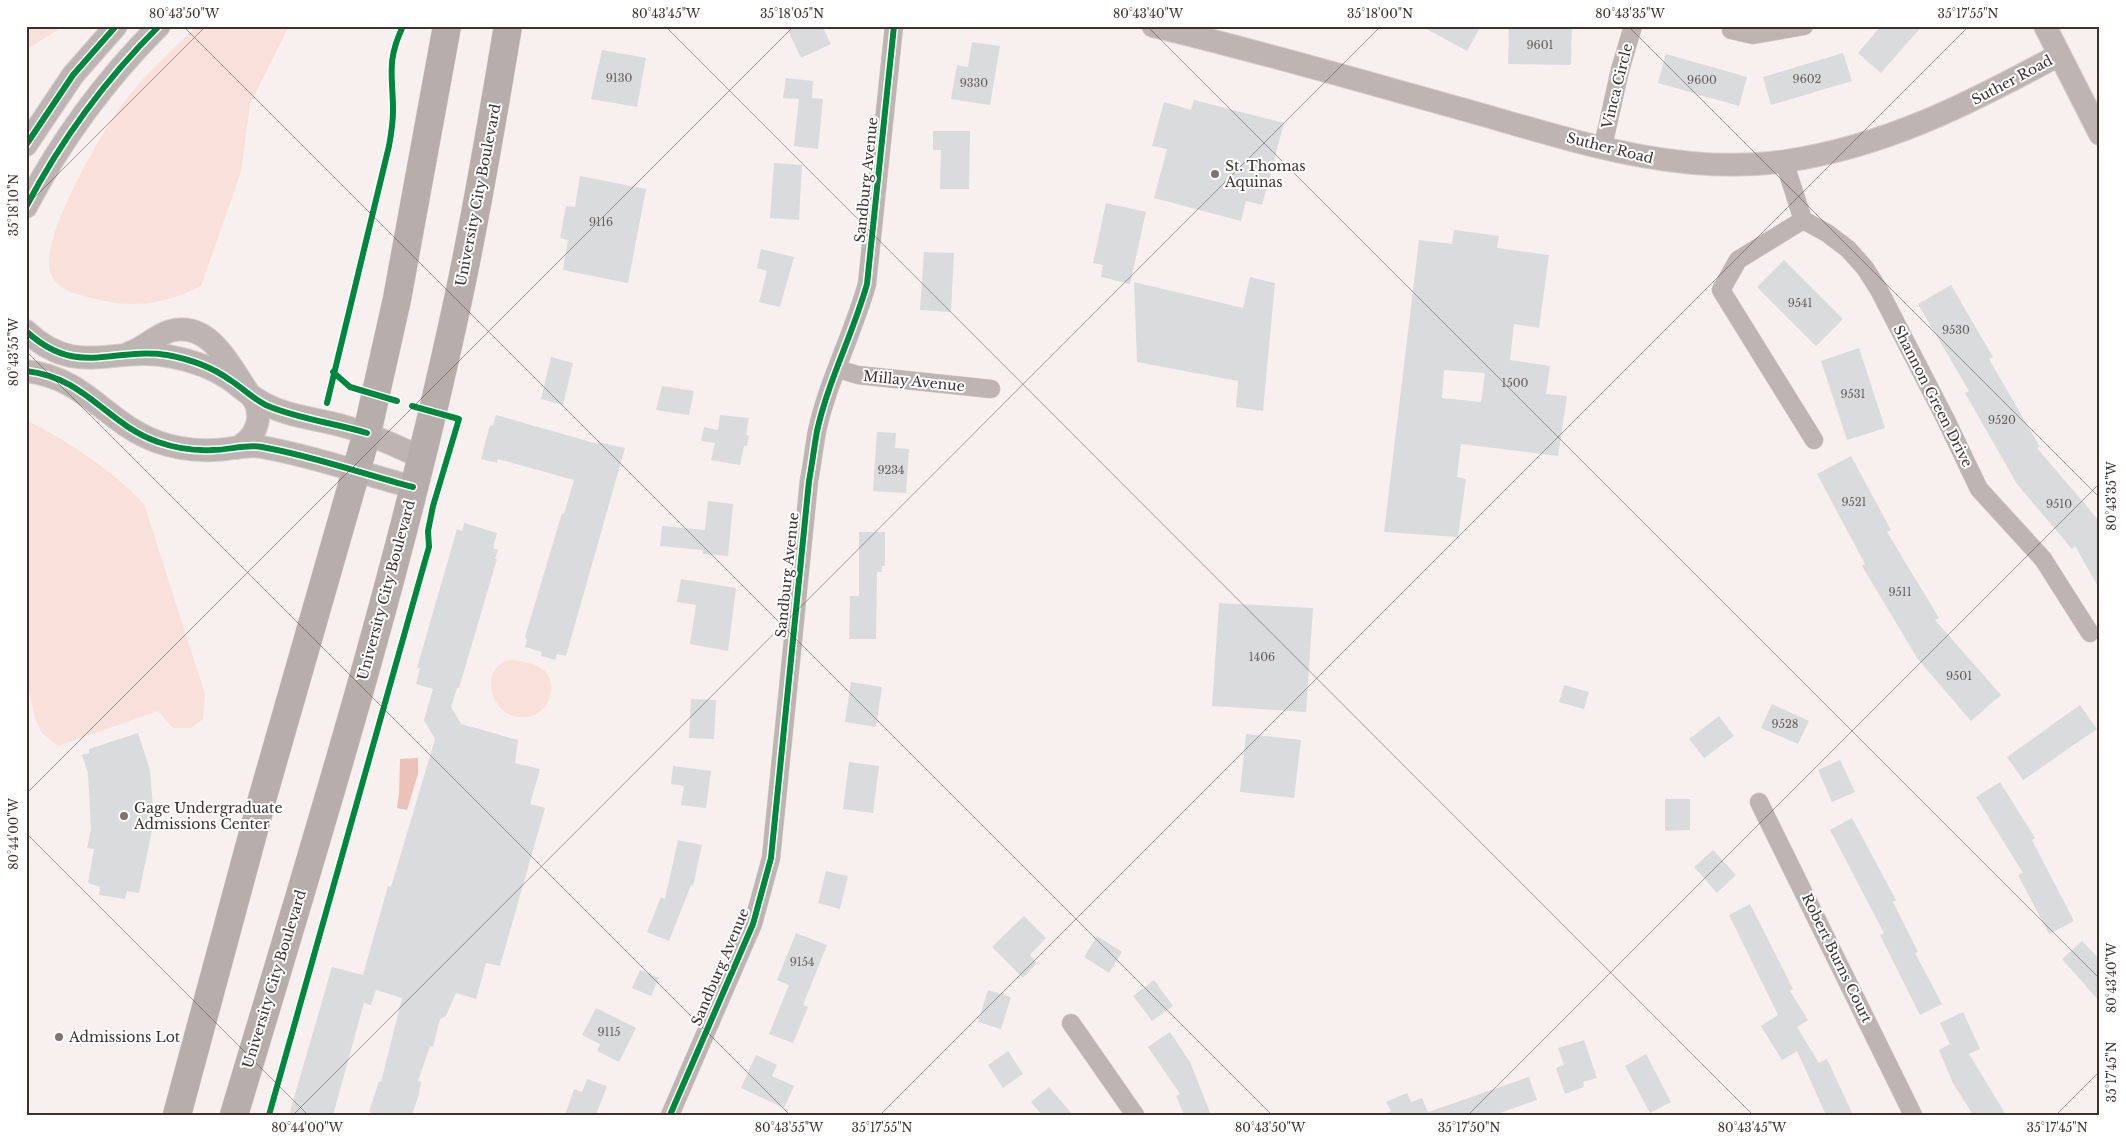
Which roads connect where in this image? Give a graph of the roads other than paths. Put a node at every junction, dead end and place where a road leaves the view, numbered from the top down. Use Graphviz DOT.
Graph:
graph roads {
  1 [pos="116,26"];
  2 [pos="158,26"];
  3 [pos="447,26"];
  4 [pos="508,26"];
  5 [pos="894,26"];
  6 [pos="1153,26"];
  7 [pos="1633,26"];
  8 [pos="1804,26"];
  9 [pos="2045,26"];
  10 [pos="1726,27"];
  11 [pos="2059,55"];
  12 [pos="2100,134"];
  13 [pos="26,145"];
  14 [pos="1603,146"];
  15 [pos="1784,161"];
  16 [pos="26,207"];
  17 [pos="1803,220"];
  18 [pos="26,331"];
  19 [pos="122,355"];
  20 [pos="838,369"];
  21 [pos="26,371"];
  22 [pos="990,389"];
  23 [pos="249,394"];
  24 [pos="367,433"];
  25 [pos="1814,440"];
  26 [pos="237,448"];
  27 [pos="421,457"];
  28 [pos="356,472"];
  29 [pos="413,487"];
  30 [pos="2090,633"];
  31 [pos="1759,802"];
  32 [pos="1072,1023"];
  33 [pos="177,1115"];
  34 [pos="234,1115"];
  35 [pos="670,1115"];
  36 [pos="1135,1115"];
  37 [pos="1913,1115"];
  1 -- 13 [label="street"];
  2 -- 16 [label="street"];
  3 -- 24 [label="main road"];
  4 -- 27 [label="main road, University City Boulevard"];
  5 -- 20 [label="street, Sandburg Avenue"];
  6 -- 14 [label="street, Suther Road"];
  7 -- 14 [label="street, Vinca Circle"];
  8 -- 10 [label="street"];
  9 -- 11 [label="street"];
  11 -- 12 [label="street"];
  11 -- 15 [label="street, Suther Road"];
  14 -- 15 [label="street, Suther Road"];
  15 -- 17 [label="street"];
  17 -- 25 [label="street"];
  17 -- 30 [label="street, Shannon Green Drive"];
  18 -- 19 [label="street"];
  19 -- 23 [label="street"];
  19 -- 23 [label="street"];
  20 -- 22 [label="street, Millay Avenue"];
  20 -- 35 [label="street, Sandburg Avenue"];
  21 -- 26 [label="street"];
  23 -- 24 [label="street"];
  23 -- 26 [label="street"];
  24 -- 27 [label="street"];
  24 -- 28 [label="main road"];
  26 -- 28 [label="street"];
  27 -- 29 [label="main road, University City Boulevard"];
  28 -- 29 [label="street"];
  28 -- 33 [label="main road"];
  29 -- 34 [label="main road, University City Boulevard"];
  31 -- 37 [label="street, Robert Burns Court"];
  32 -- 36 [label="street"];
}
